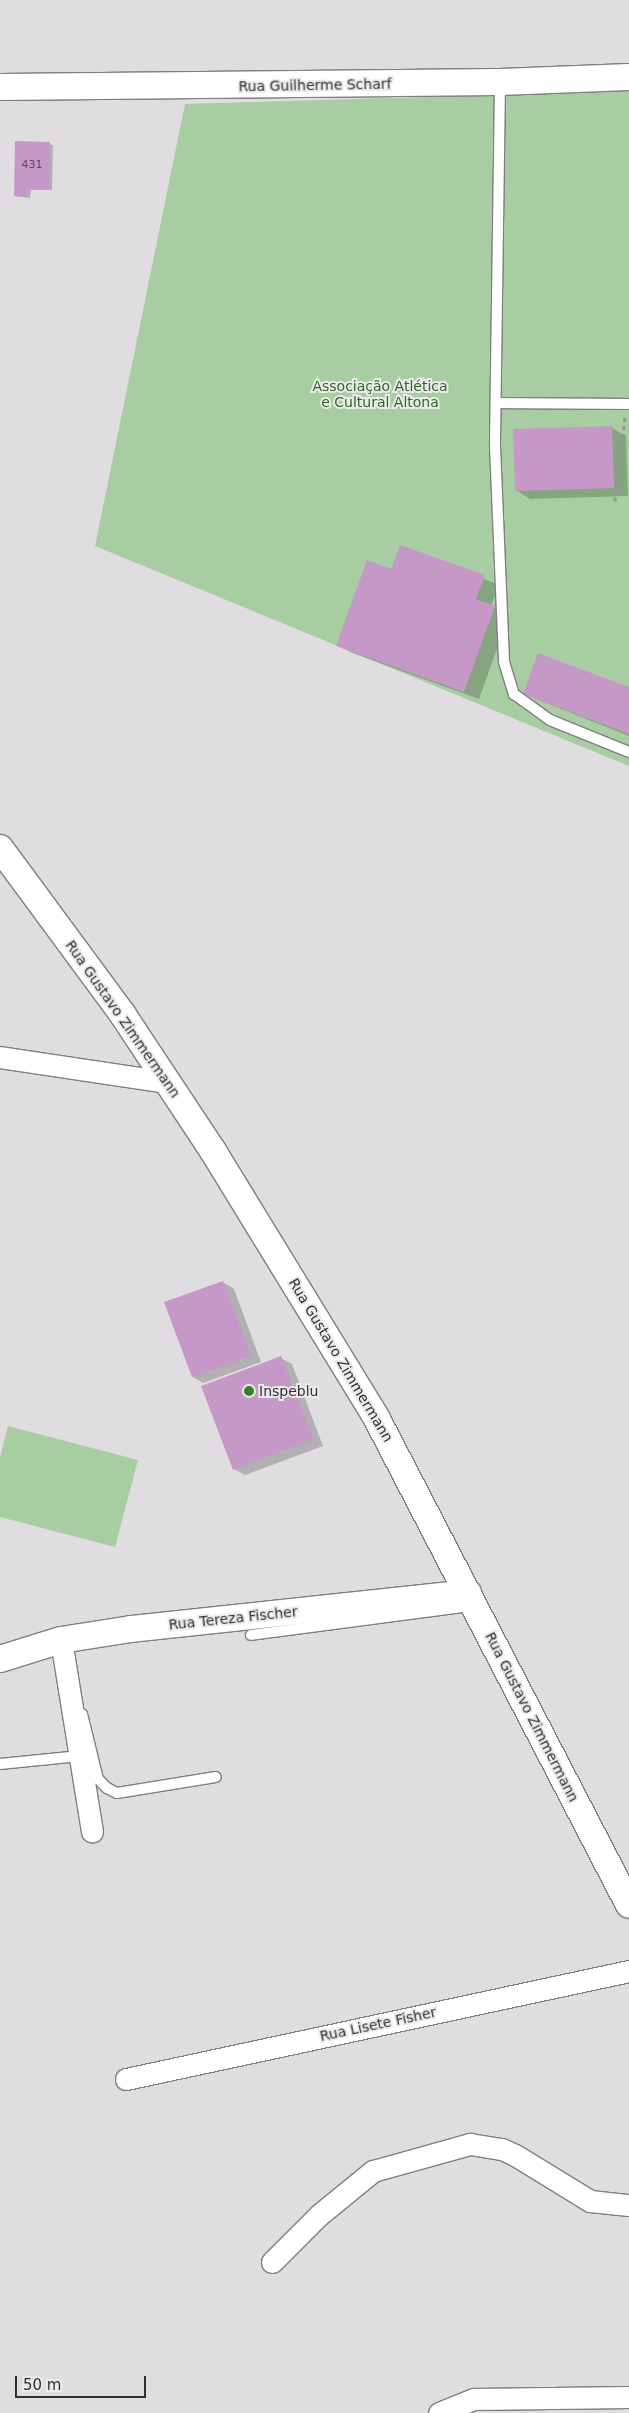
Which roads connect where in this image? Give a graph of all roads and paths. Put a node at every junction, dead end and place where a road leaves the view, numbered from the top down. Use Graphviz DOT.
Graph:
graph roads {
  1 [pos="629,77"];
  2 [pos="500,82"];
  3 [pos="0,87"];
  4 [pos="496,403"];
  5 [pos="628,404"];
  6 [pos="615,501"];
  7 [pos="629,752"];
  8 [pos="0,848"];
  9 [pos="0,1057"];
  10 [pos="167,1082"];
  11 [pos="471,1599"];
  12 [pos="251,1635"];
  13 [pos="61,1640"];
  14 [pos="1,1656"];
  15 [pos="71,1703"];
  16 [pos="80,1756"];
  17 [pos="0,1764"];
  18 [pos="216,1777"];
  19 [pos="92,1832"];
  20 [pos="629,1905"];
  21 [pos="629,1971"];
  22 [pos="126,2079"];
  23 [pos="629,2205"];
  24 [pos="272,2262"];
  25 [pos="629,2397"];
  26 [pos="439,2413"];
  1 -- 2 [label="street, Rua Guilherme Scharf"];
  2 -- 3 [label="street, Rua Guilherme Scharf"];
  2 -- 4 [label="lane"];
  4 -- 5 [label="lane"];
  4 -- 7 [label="lane"];
  5 -- 6 [label="path"];
  8 -- 10 [label="street, Rua Gustavo Zimmermann"];
  9 -- 10 [label="street"];
  10 -- 11 [label="street, Rua Gustavo Zimmermann"];
  11 -- 12 [label="lane"];
  11 -- 13 [label="street, Rua Tereza Fischer"];
  11 -- 20 [label="street, Rua Gustavo Zimmermann"];
  13 -- 14 [label="street, Rua Tereza Fischer"];
  13 -- 15 [label="street"];
  15 -- 16 [label="street"];
  15 -- 18 [label="lane"];
  16 -- 17 [label="lane"];
  16 -- 19 [label="street"];
  21 -- 22 [label="street, Rua Lisete Fisher"];
  23 -- 24 [label="street"];
  25 -- 26 [label="street"];
}
